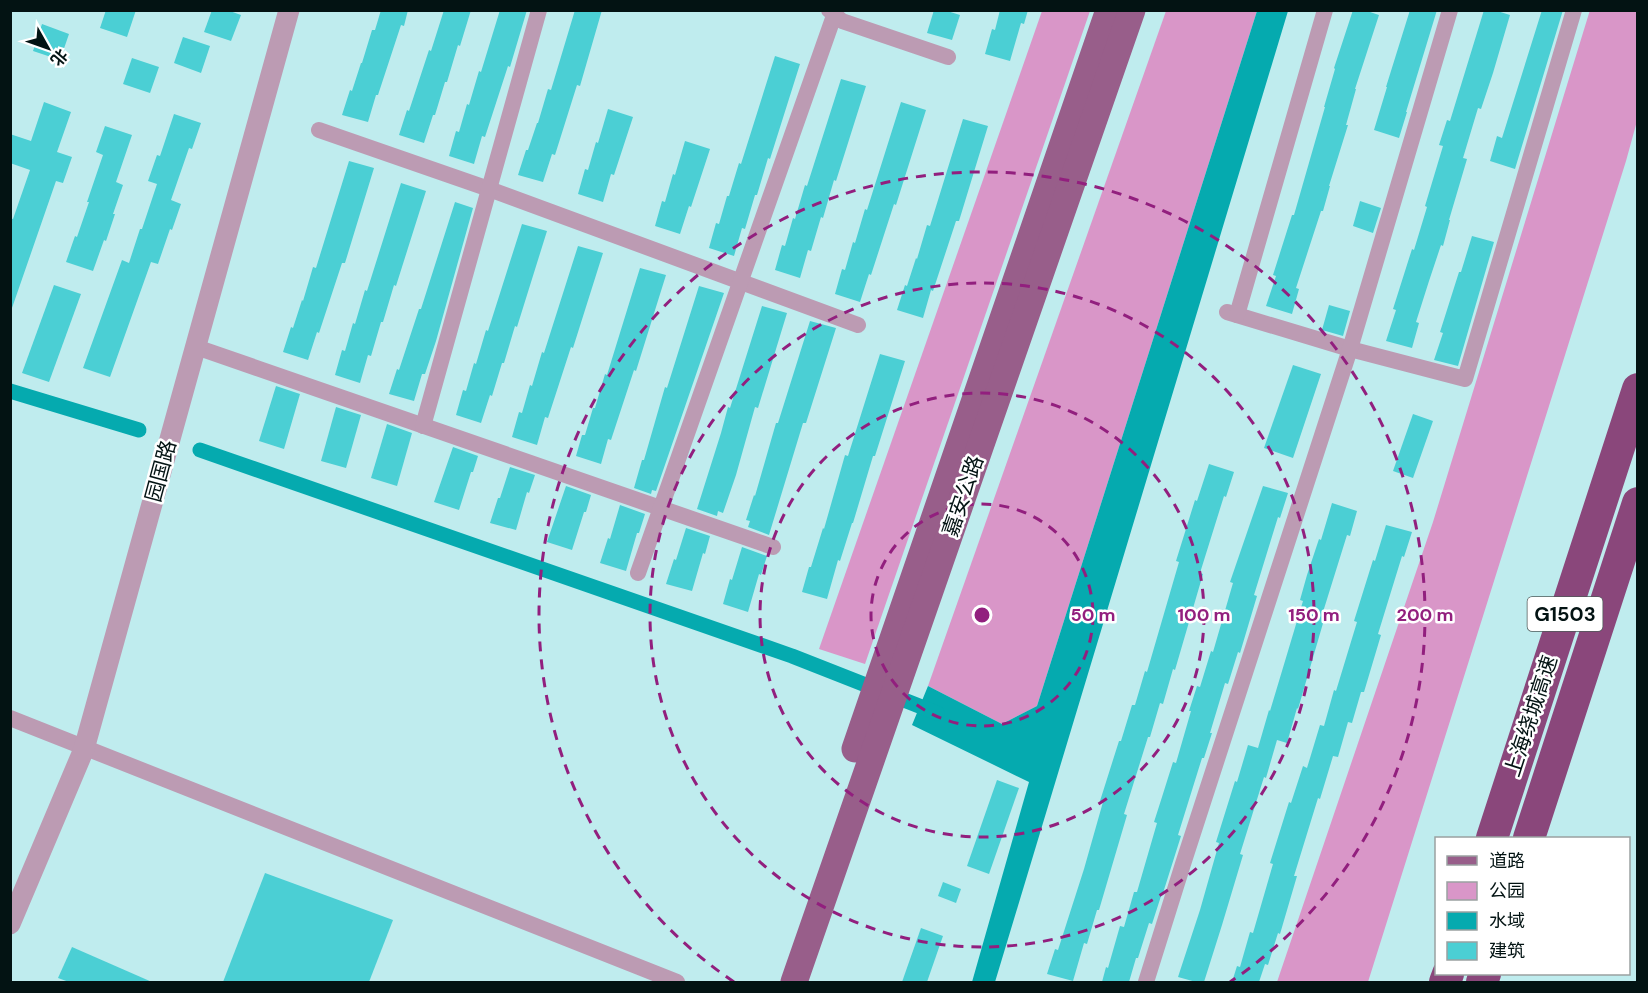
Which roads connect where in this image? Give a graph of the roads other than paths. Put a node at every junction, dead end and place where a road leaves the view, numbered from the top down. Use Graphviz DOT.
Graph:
graph roads {
  1 [pos="289,10"];
  2 [pos="539,10"];
  3 [pos="1109,10"];
  4 [pos="1132,10"];
  5 [pos="1325,10"];
  6 [pos="1450,10"];
  7 [pos="1574,10"];
  8 [pos="833,12"];
  9 [pos="948,57"];
  10 [pos="319,130"];
  11 [pos="489,189"];
  12 [pos="740,282"];
  13 [pos="858,325"];
  14 [pos="196,347"];
  15 [pos="1350,349"];
  16 [pos="1638,389"];
  17 [pos="423,426"];
  18 [pos="1638,503"];
  19 [pos="661,509"];
  20 [pos="773,547"];
  21 [pos="638,573"];
  22 [pos="894,666"];
  23 [pos="877,714"];
  24 [pos="10,718"];
  25 [pos="84,749"];
  26 [pos="1492,837"];
  27 [pos="1529,837"];
  28 [pos="10,924"];
  29 [pos="677,982"];
  30 [pos="775,982"];
  31 [pos="794,982"];
  32 [pos="1146,982"];
  1 -- 14 [label="street, 园国路"];
  2 -- 11 [label="street"];
  3 -- 22 [label="main road, 嘉安公路"];
  4 -- 22 [label="main road, 嘉安公路"];
  5 -- 15 [label="street"];
  6 -- 15 [label="street"];
  7 -- 15 [label="street"];
  8 -- 9 [label="street"];
  8 -- 12 [label="street"];
  10 -- 11 [label="street"];
  11 -- 12 [label="street"];
  11 -- 17 [label="street"];
  12 -- 13 [label="street"];
  12 -- 19 [label="street"];
  14 -- 17 [label="street"];
  14 -- 25 [label="street, 园国路"];
  15 -- 32 [label="street"];
  16 -- 26 [label="highway, 上海绕城高速 / G1503"];
  17 -- 19 [label="street"];
  18 -- 27 [label="highway, 上海绕城高速 / G1503"];
  19 -- 20 [label="street"];
  19 -- 21 [label="street"];
  22 -- 23 [label="main road, 嘉安公路"];
  23 -- 30 [label="main road, 嘉安公路"];
  23 -- 31 [label="main road, 嘉安公路"];
  24 -- 25 [label="street"];
  25 -- 28 [label="street, 园国路"];
  25 -- 29 [label="street"];
}
